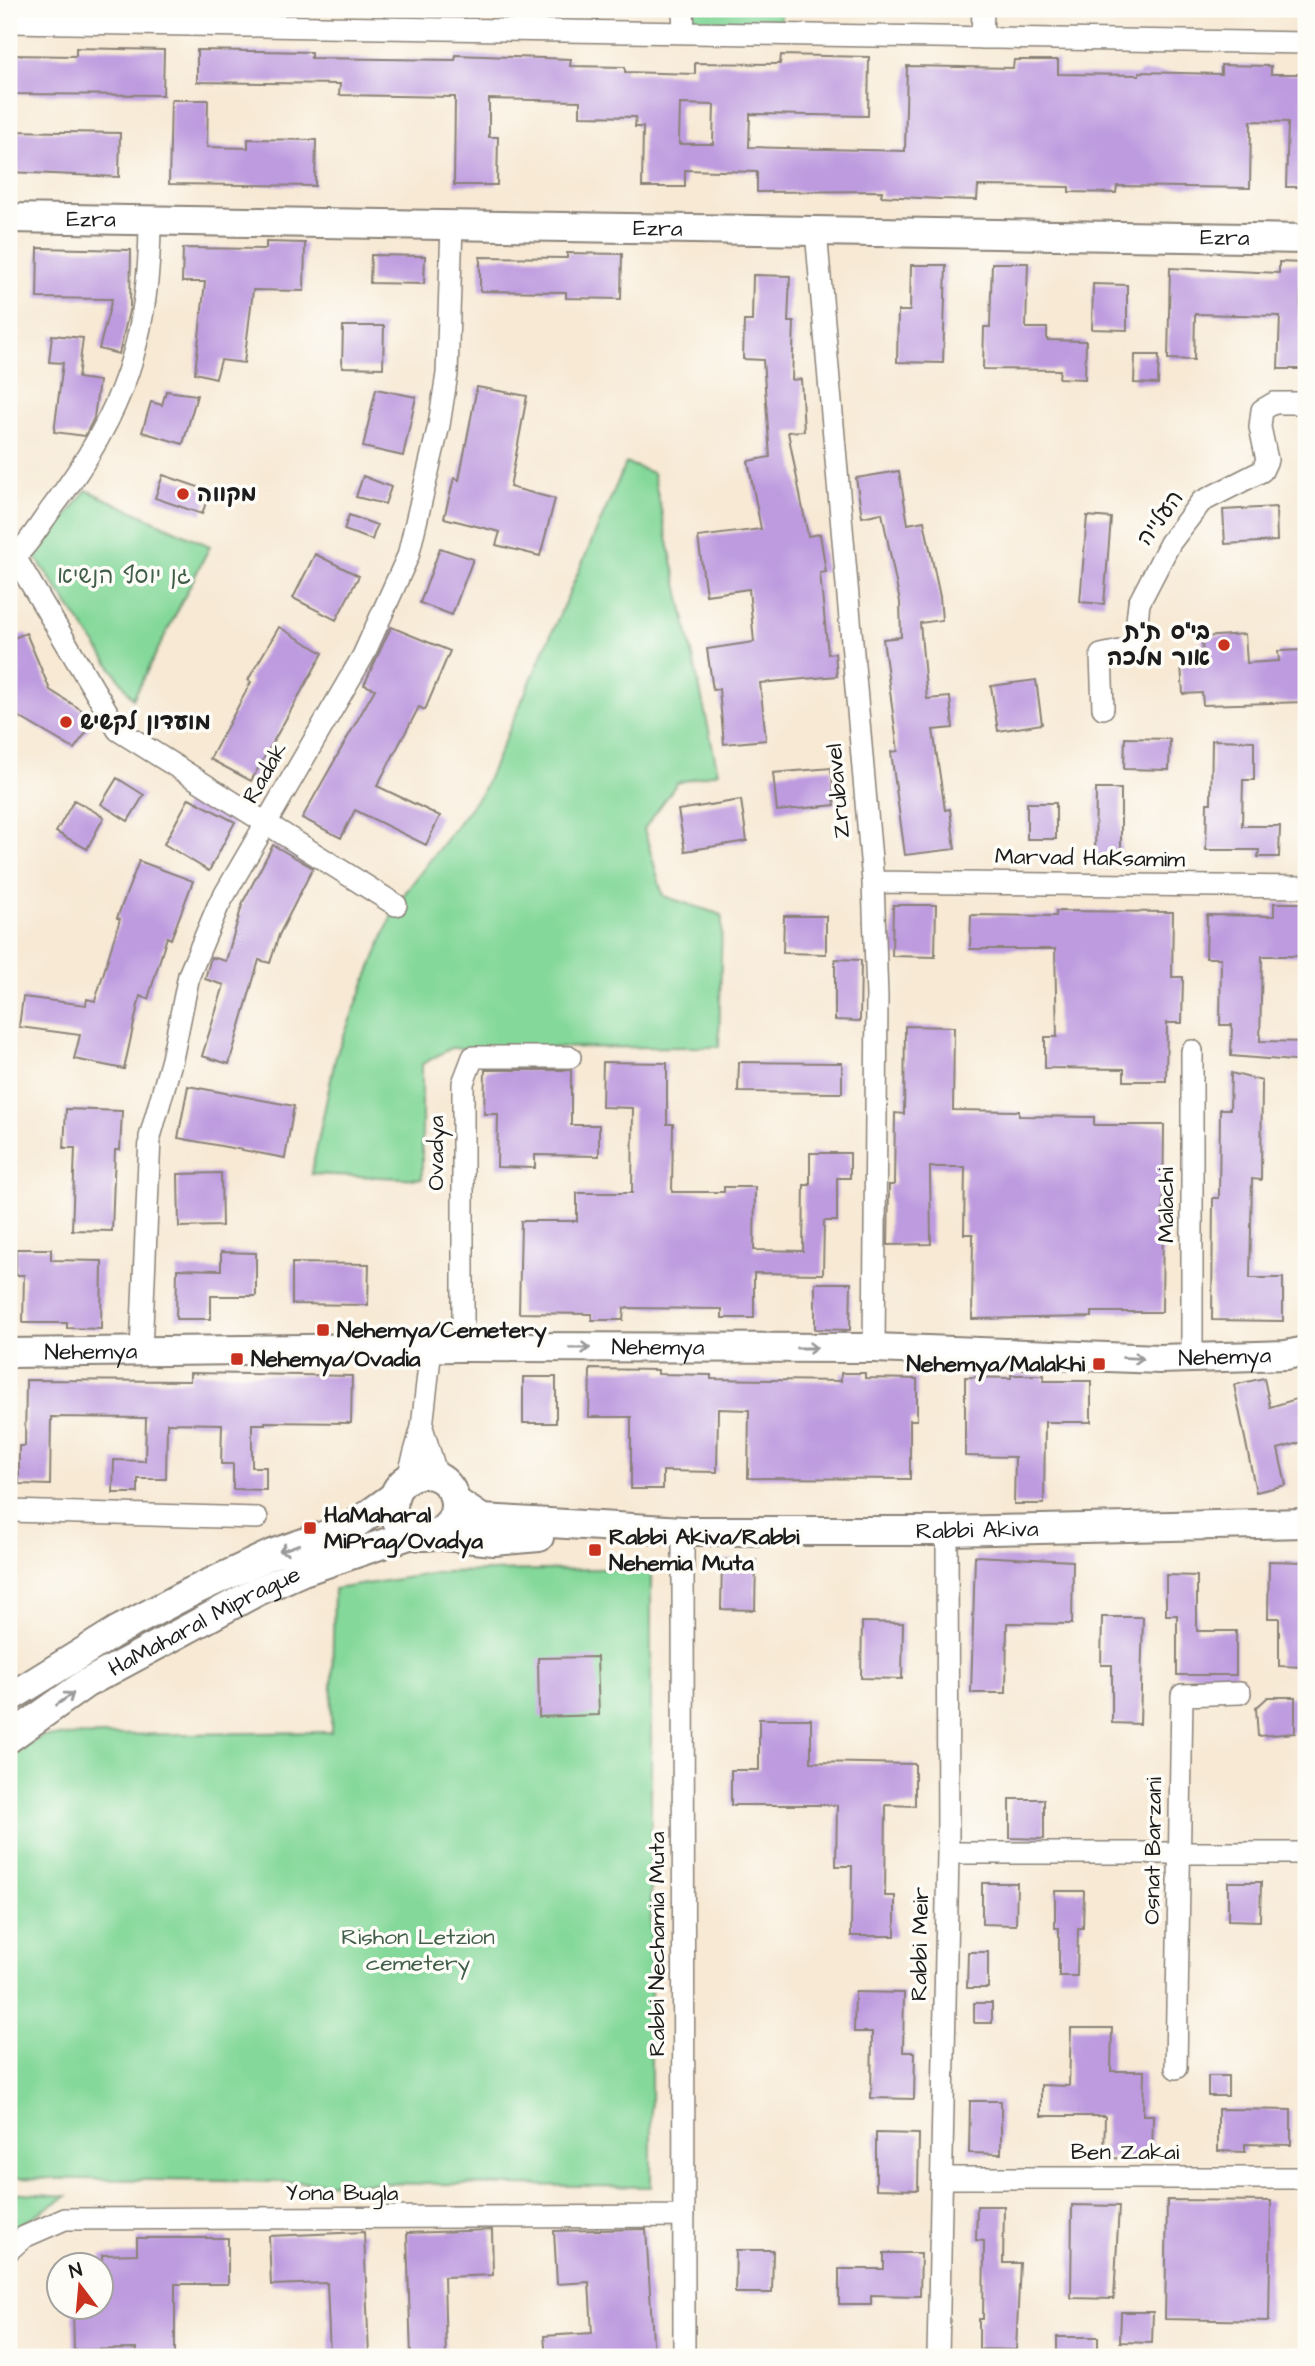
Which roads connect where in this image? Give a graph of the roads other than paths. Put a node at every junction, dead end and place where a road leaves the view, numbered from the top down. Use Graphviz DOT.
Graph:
graph roads {
  1 [pos="683,9"];
  2 [pos="983,9"];
  3 [pos="100,16"];
  4 [pos="378,18"];
  5 [pos="9,22"];
  6 [pos="684,33"];
  7 [pos="982,38"];
  8 [pos="1306,43"];
  9 [pos="9,218"];
  10 [pos="150,220"];
  11 [pos="452,225"];
  12 [pos="816,231"];
  13 [pos="1306,239"];
  14 [pos="1306,402"];
  15 [pos="12,560"];
  16 [pos="1104,708"];
  17 [pos="267,822"];
  18 [pos="873,882"];
  19 [pos="1306,887"];
  20 [pos="397,905"];
  21 [pos="1192,1051"];
  22 [pos="570,1057"];
  23 [pos="463,1347"];
  24 [pos="431,1348"];
  25 [pos="874,1349"];
  26 [pos="141,1351"];
  27 [pos="1306,1351"];
  28 [pos="9,1353"];
  29 [pos="1192,1358"];
  30 [pos="422,1427"];
  31 [pos="437,1476"];
  32 [pos="401,1487"];
  33 [pos="455,1501"];
  34 [pos="9,1511"];
  35 [pos="257,1518"];
  36 [pos="1306,1523"];
  37 [pos="650,1529"];
  38 [pos="683,1531"];
  39 [pos="947,1531"];
  40 [pos="423,1534"];
  41 [pos="1240,1693"];
  42 [pos="9,1698"];
  43 [pos="10,1733"];
  44 [pos="1180,1852"];
  45 [pos="948,1853"];
  46 [pos="1306,1853"];
  47 [pos="1176,2068"];
  48 [pos="943,2178"];
  49 [pos="1306,2178"];
  50 [pos="684,2216"];
  51 [pos="9,2250"];
  52 [pos="684,2357"];
  53 [pos="938,2357"];
  1 -- 6 [label="street"];
  2 -- 7 [label="street"];
  3 -- 4 [label="street"];
  3 -- 5 [label="street"];
  4 -- 6 [label="street"];
  6 -- 7 [label="street"];
  7 -- 8 [label="street"];
  9 -- 10 [label="street, Ezra"];
  10 -- 11 [label="street, Ezra"];
  10 -- 15 [label="street"];
  11 -- 12 [label="street, Ezra"];
  11 -- 17 [label="street, Radak"];
  12 -- 13 [label="street, Ezra"];
  12 -- 18 [label="street, Zrubavel"];
  14 -- 16 [label="street, העלייה"];
  15 -- 17 [label="street"];
  17 -- 20 [label="street"];
  17 -- 26 [label="street, Radak"];
  18 -- 19 [label="street, Marvad HaKsamim"];
  18 -- 25 [label="street, Zrubavel"];
  21 -- 29 [label="street, Malachi"];
  22 -- 23 [label="street, Ovadya"];
  23 -- 24 [label="street, Nehemya"];
  23 -- 25 [label="street, Nehemya, one-way"];
  24 -- 26 [label="street, Nehemya"];
  24 -- 30 [label="street"];
  25 -- 29 [label="street, Nehemya, one-way"];
  26 -- 28 [label="street, Nehemya"];
  27 -- 29 [label="street, Nehemya"];
  30 -- 31 [label="street"];
  30 -- 32 [label="street"];
  31 -- 32 [label="street"];
  31 -- 33 [label="street"];
  32 -- 40 [label="street"];
  32 -- 42 [label="street, HaMaharal Miprague, one-way"];
  33 -- 37 [label="street"];
  33 -- 40 [label="street"];
  34 -- 35 [label="street"];
  36 -- 39 [label="street, Rabbi Akiva"];
  37 -- 38 [label="street, Rabbi Akiva"];
  37 -- 40 [label="street, HaMaharal Miprague"];
  38 -- 39 [label="street, Rabbi Akiva"];
  38 -- 50 [label="street, Rabbi Nechamia Muta"];
  39 -- 45 [label="street, Rabbi Meir"];
  43 -- 40 [label="street, HaMaharal Miprague, one-way"];
  41 -- 44 [label="street, Osnat Barzani"];
  44 -- 45 [label="street"];
  44 -- 46 [label="street"];
  44 -- 47 [label="street, Osnat Barzani"];
  45 -- 48 [label="street, Rabbi Meir"];
  48 -- 49 [label="street, Ben Zakai"];
  48 -- 53 [label="street, Rabbi Meir"];
  50 -- 51 [label="street, Yona Bugla"];
  50 -- 52 [label="street, Rabbi Nechamia Muta"];
}
